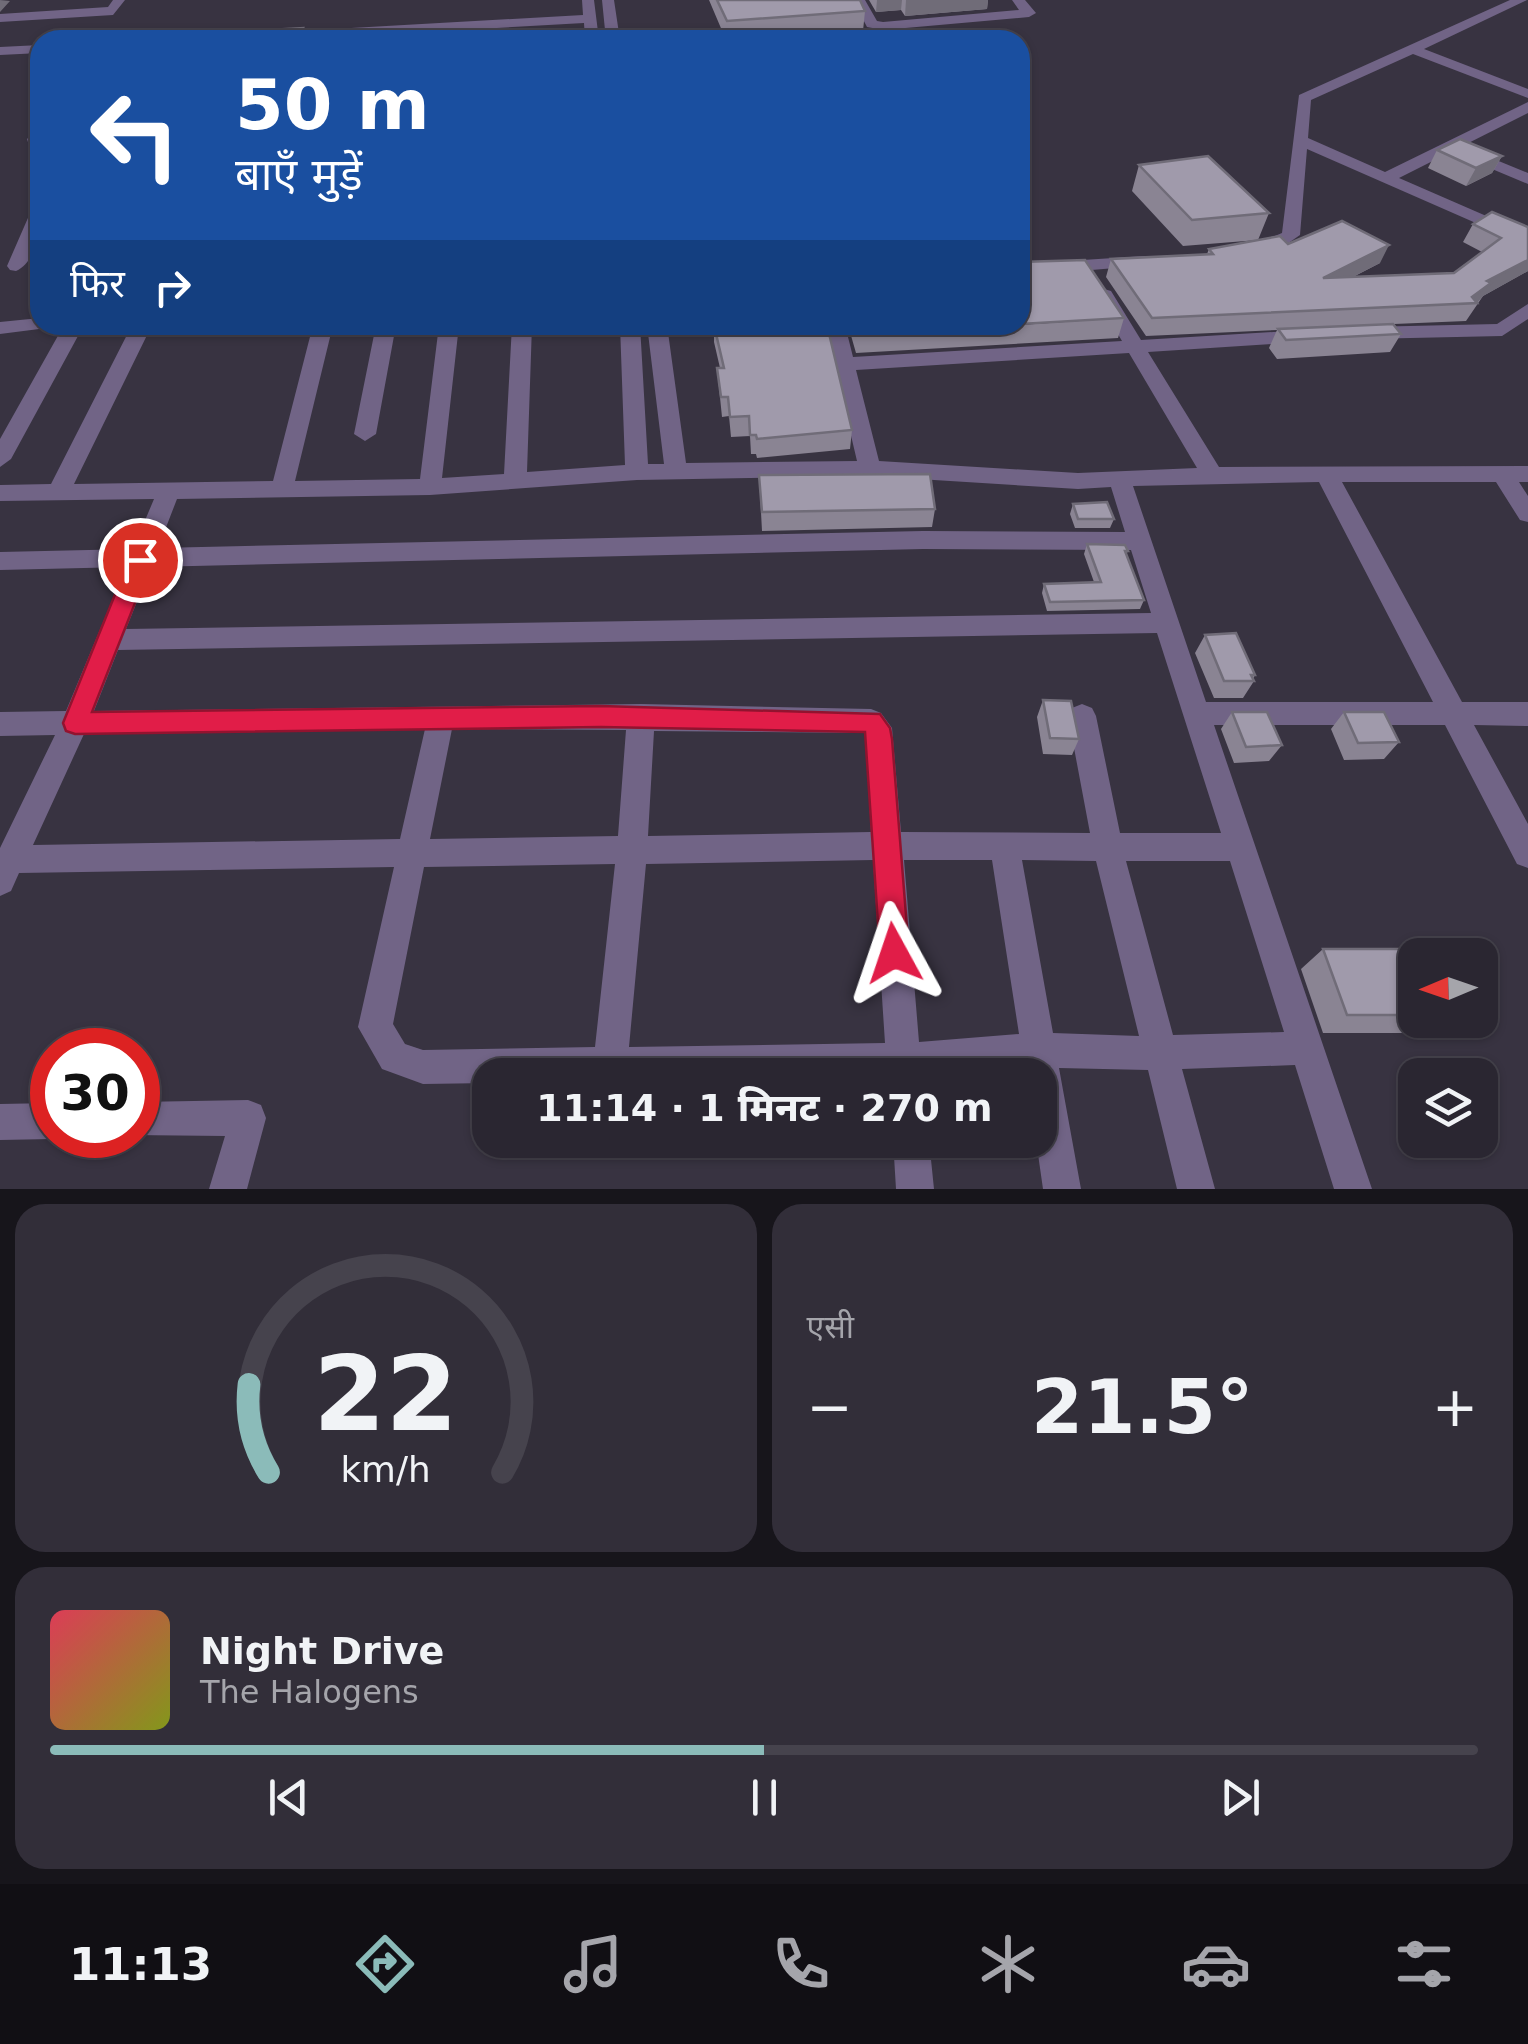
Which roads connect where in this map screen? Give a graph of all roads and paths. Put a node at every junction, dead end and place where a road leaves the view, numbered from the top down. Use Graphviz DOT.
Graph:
graph roads {
  1 [pos="119,0"];
  2 [pos="588,0"];
  3 [pos="608,0"];
  4 [pos="858,0"];
  5 [pos="1018,0"];
  6 [pos="1521,0"];
  7 [pos="1500,9"];
  8 [pos="0,18"];
  9 [pos="1528,18"];
  10 [pos="590,20"];
  11 [pos="511,24"];
  12 [pos="398,30"];
  13 [pos="511,30"];
  14 [pos="591,30"];
  15 [pos="612,30"];
  16 [pos="1410,48"];
  17 [pos="30,50"];
  18 [pos="0,52"];
  19 [pos="1528,94"];
  20 [pos="1528,107"];
  21 [pos="1302,141"];
  22 [pos="1453,147"];
  23 [pos="1386,178"];
  24 [pos="1528,179"];
  25 [pos="30,228"];
  26 [pos="1528,242"];
  27 [pos="1230,254"];
  28 [pos="1158,260"];
  29 [pos="8,266"];
  30 [pos="1085,266"];
  31 [pos="1030,269"];
  32 [pos="1528,310"];
  33 [pos="30,325"];
  34 [pos="0,328"];
  35 [pos="68,335"];
  36 [pos="137,335"];
  37 [pos="320,335"];
  38 [pos="384,335"];
  39 [pos="448,335"];
  40 [pos="522,335"];
  41 [pos="630,335"];
  42 [pos="657,335"];
  43 [pos="837,335"];
  44 [pos="1138,346"];
  45 [pos="846,364"];
  46 [pos="366,434"];
  47 [pos="0,459"];
  48 [pos="870,468"];
  49 [pos="676,470"];
  50 [pos="637,472"];
  51 [pos="1502,474"];
  52 [pos="1528,474"];
  53 [pos="1212,475"];
  54 [pos="1327,476"];
  55 [pos="1119,478"];
  56 [pos="515,480"];
  57 [pos="430,487"];
  58 [pos="282,489"];
  59 [pos="169,490"];
  60 [pos="59,492"];
  61 [pos="0,493"];
  62 [pos="1528,514"];
  63 [pos="1140,541"];
  64 [pos="140,560"];
  65 [pos="0,561"];
  66 [pos="1167,623"];
  67 [pos="109,640"];
  68 [pos="1196,713"];
  69 [pos="1453,714"];
  70 [pos="1528,714"];
  71 [pos="641,716"];
  72 [pos="1082,716"];
  73 [pos="441,717"];
  74 [pos="75,723"];
  75 [pos="0,724"];
  76 [pos="886,846"];
  77 [pos="1005,848"];
  78 [pos="1108,848"];
  79 [pos="1240,848"];
  80 [pos="632,850"];
  81 [pos="413,854"];
  82 [pos="1528,854"];
  83 [pos="5,870"];
  84 [pos="1306,1048"];
  85 [pos="1039,1050"];
  86 [pos="1161,1052"];
  87 [pos="611,1058"];
  88 [pos="903,1058"];
  89 [pos="975,1058"];
  90 [pos="472,1066"];
  91 [pos="160,1120"];
  92 [pos="30,1121"];
  93 [pos="0,1122"];
  94 [pos="912,1158"];
  95 [pos="228,1189"];
  96 [pos="915,1189"];
  97 [pos="1062,1189"];
  98 [pos="1196,1189"];
  99 [pos="1353,1189"];
  1 -- 8 [label="street"];
  2 -- 10 [label="street"];
  3 -- 15 [label="street"];
  4 -- 5 [label="street"];
  6 -- 7 [label="street"];
  7 -- 9 [label="street"];
  7 -- 16 [label="street"];
  10 -- 11 [label="street"];
  10 -- 14 [label="street"];
  11 -- 12 [label="street"];
  11 -- 13 [label="street"];
  16 -- 19 [label="street"];
  16 -- 21 [label="street"];
  17 -- 18 [label="street"];
  20 -- 22 [label="street"];
  21 -- 23 [label="street"];
  21 -- 27 [label="street"];
  22 -- 23 [label="street"];
  22 -- 24 [label="street"];
  23 -- 26 [label="street"];
  25 -- 29 [label="street"];
  28 -- 30 [label="street"];
  30 -- 31 [label="street"];
  30 -- 44 [label="street"];
  32 -- 44 [label="street"];
  33 -- 34 [label="street"];
  35 -- 47 [label="street"];
  36 -- 60 [label="street"];
  37 -- 58 [label="street"];
  38 -- 46 [label="street"];
  39 -- 57 [label="street"];
  40 -- 56 [label="street"];
  41 -- 50 [label="street"];
  42 -- 49 [label="street"];
  43 -- 45 [label="street"];
  44 -- 45 [label="street"];
  44 -- 53 [label="street"];
  45 -- 48 [label="street"];
  48 -- 49 [label="street"];
  48 -- 55 [label="street"];
  49 -- 50 [label="street"];
  50 -- 56 [label="street"];
  51 -- 52 [label="street"];
  51 -- 54 [label="street"];
  51 -- 62 [label="street"];
  53 -- 54 [label="street"];
  53 -- 55 [label="street"];
  54 -- 69 [label="street"];
  55 -- 63 [label="street"];
  56 -- 57 [label="street"];
  57 -- 58 [label="street"];
  58 -- 59 [label="street"];
  59 -- 60 [label="street"];
  59 -- 64 [label="street"];
  60 -- 61 [label="street"];
  63 -- 64 [label="street"];
  63 -- 66 [label="street"];
  64 -- 65 [label="street"];
  64 -- 67 [label="street"];
  66 -- 67 [label="street"];
  66 -- 68 [label="street"];
  67 -- 74 [label="street"];
  68 -- 69 [label="street"];
  68 -- 79 [label="street"];
  69 -- 70 [label="street"];
  69 -- 82 [label="street"];
  71 -- 73 [label="street"];
  71 -- 76 [label="street"];
  71 -- 80 [label="street"];
  72 -- 78 [label="street"];
  73 -- 74 [label="street"];
  73 -- 81 [label="street"];
  74 -- 75 [label="street"];
  74 -- 83 [label="street"];
  76 -- 77 [label="street"];
  76 -- 80 [label="street"];
  76 -- 88 [label="street"];
  77 -- 78 [label="street"];
  77 -- 85 [label="street"];
  78 -- 79 [label="street"];
  78 -- 86 [label="street"];
  79 -- 84 [label="street"];
  80 -- 81 [label="street"];
  80 -- 87 [label="street"];
  81 -- 83 [label="street"];
  81 -- 90 [label="street"];
  84 -- 86 [label="street"];
  84 -- 99 [label="street"];
  85 -- 86 [label="street"];
  85 -- 89 [label="street"];
  85 -- 97 [label="street"];
  86 -- 98 [label="street"];
  91 -- 95 [label="street"];
  92 -- 93 [label="street"];
  94 -- 96 [label="street"];
}
